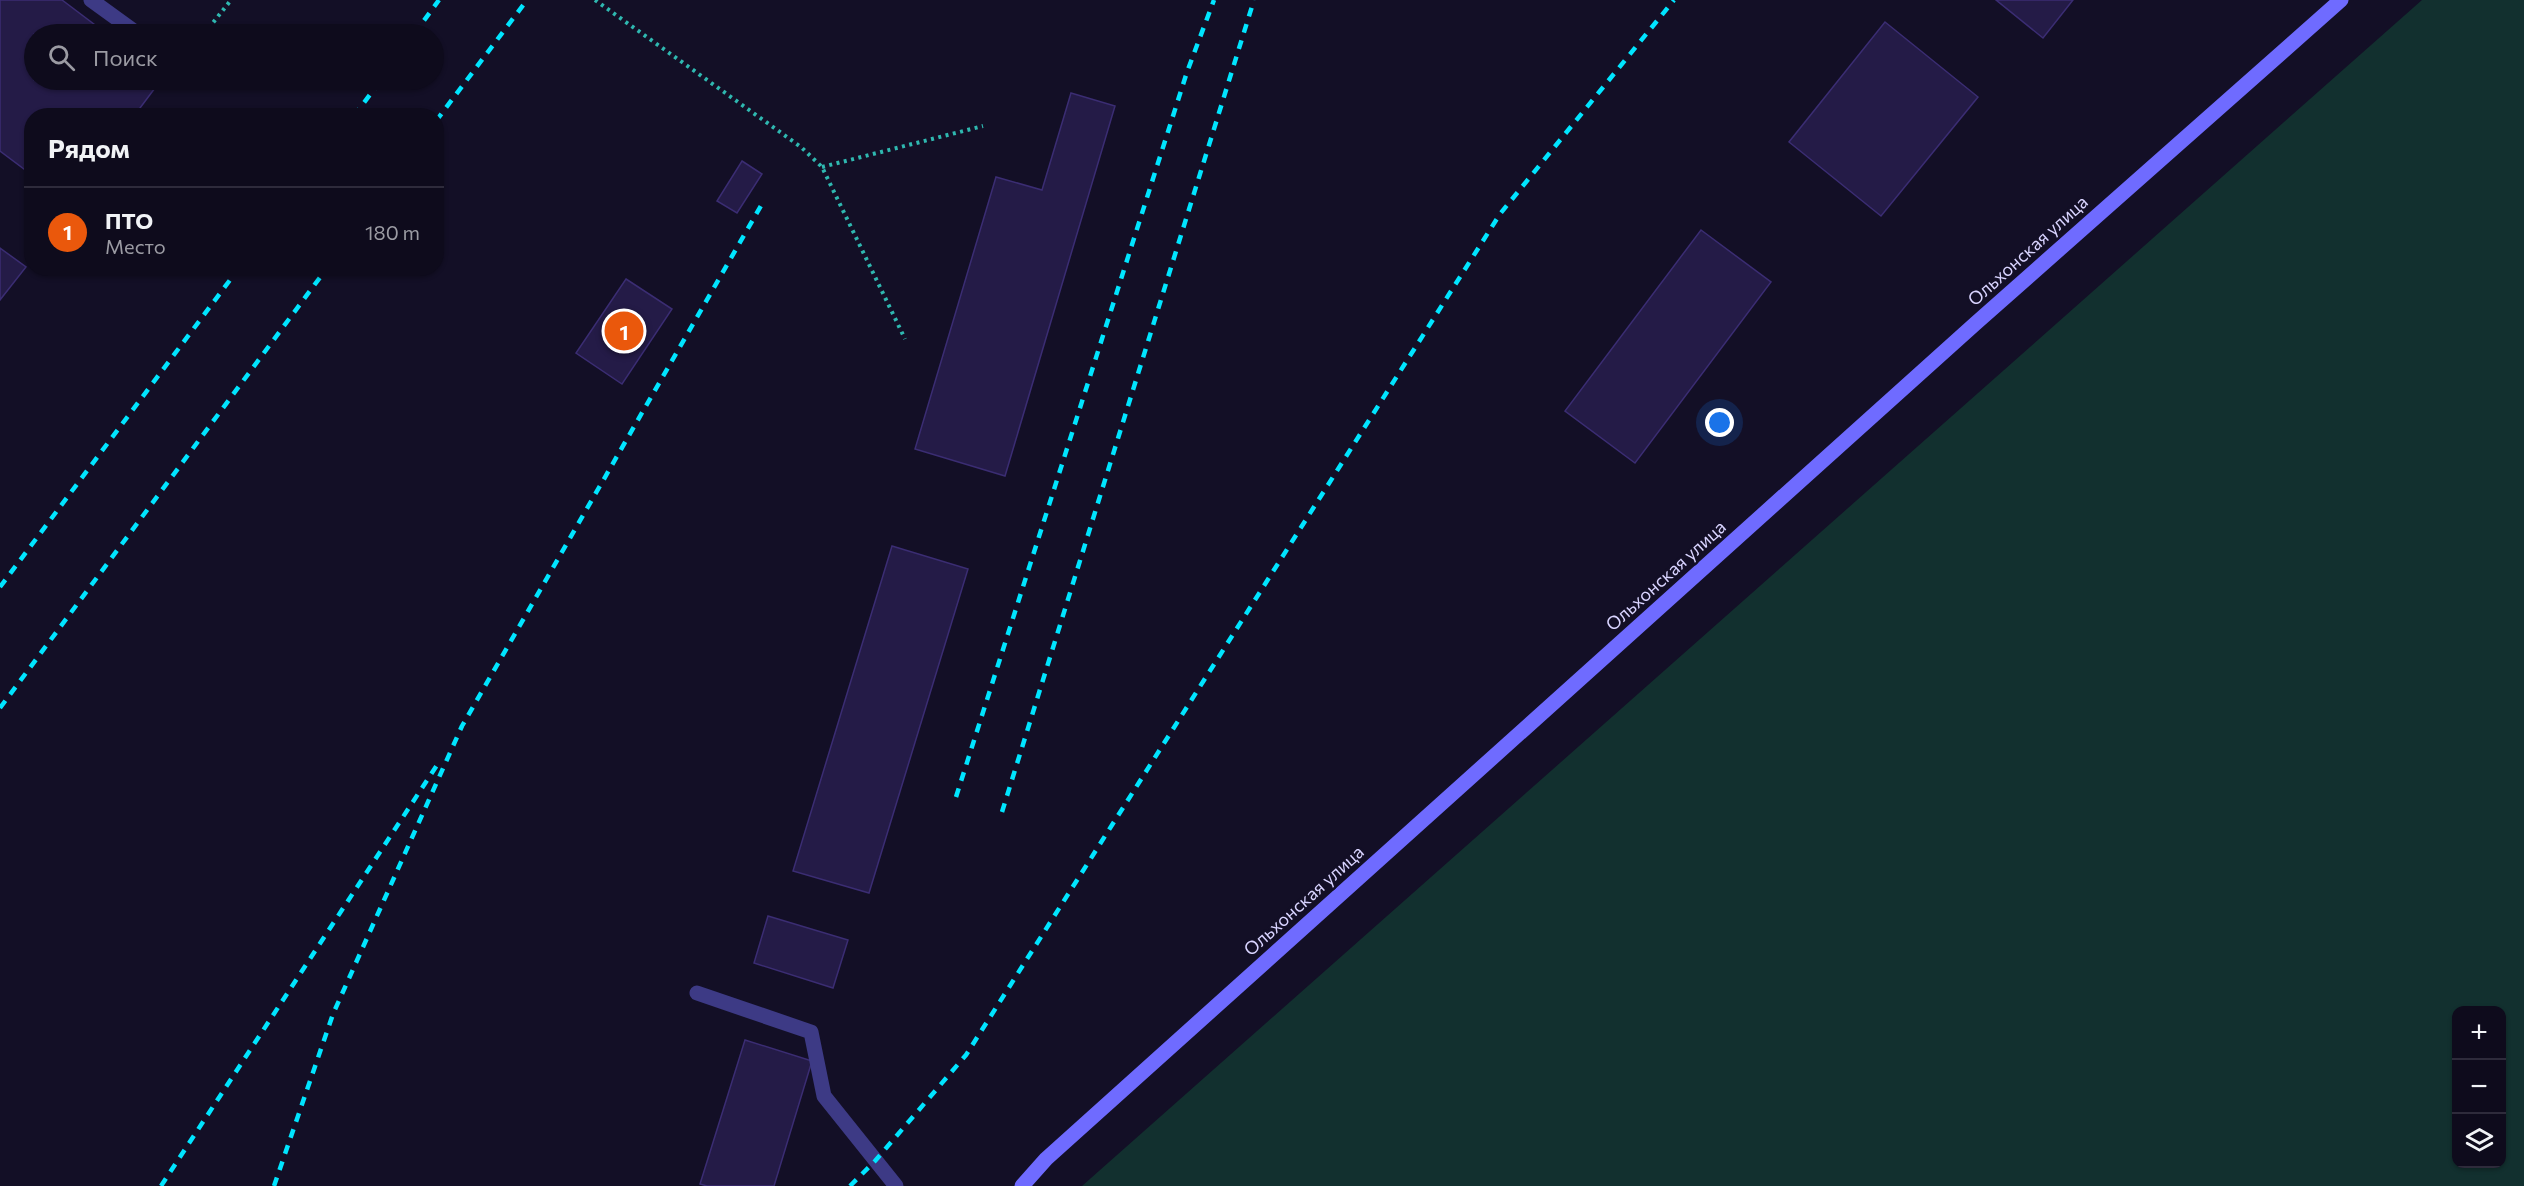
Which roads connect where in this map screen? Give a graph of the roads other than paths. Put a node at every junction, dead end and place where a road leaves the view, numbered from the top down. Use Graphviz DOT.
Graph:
graph roads {
  1 [pos="91,0"];
  2 [pos="2341,0"];
  3 [pos="124,24"];
  4 [pos="697,993"];
  5 [pos="896,1186"];
  6 [pos="1022,1186"];
  1 -- 3 [label="lane"];
  2 -- 6 [label="street, Ольхонская улица"];
  4 -- 5 [label="lane"];
}
